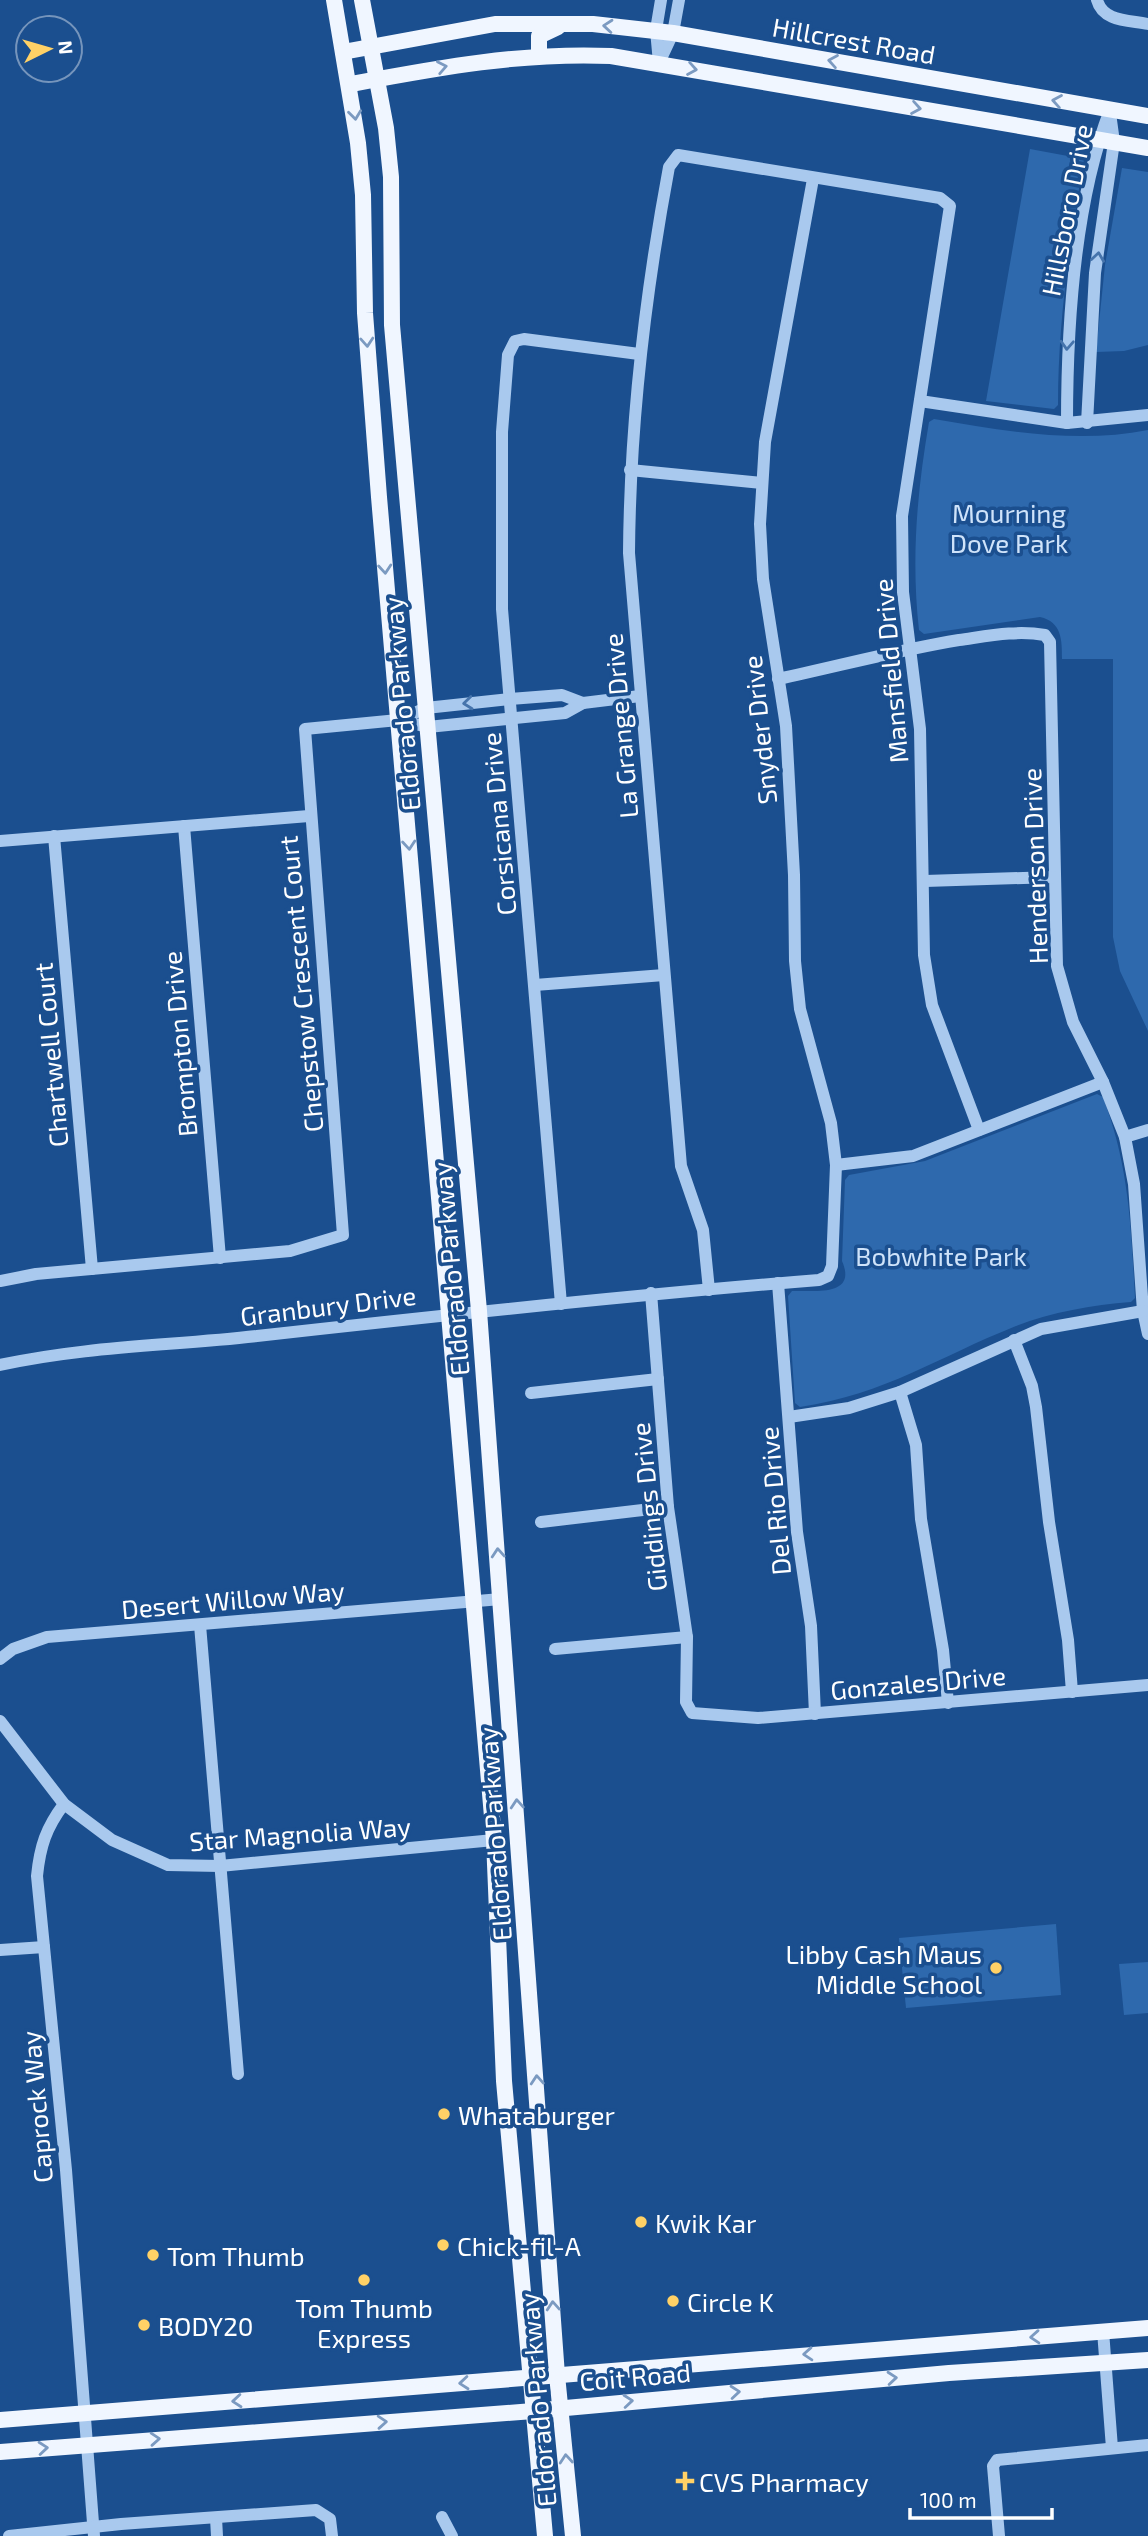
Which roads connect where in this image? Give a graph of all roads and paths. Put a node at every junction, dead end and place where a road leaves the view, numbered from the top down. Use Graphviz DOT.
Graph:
graph roads {
  1 [pos="334,0"];
  2 [pos="362,0"];
  3 [pos="661,0"];
  4 [pos="679,0"];
  5 [pos="1100,6"];
  6 [pos="567,24"];
  7 [pos="1148,24"];
  8 [pos="656,30"];
  9 [pos="673,33"];
  10 [pos="370,47"];
  11 [pos="343,52"];
  12 [pos="539,56"];
  13 [pos="659,63"];
  14 [pos="378,79"];
  15 [pos="351,84"];
  16 [pos="1110,110"];
  17 [pos="1148,116"];
  18 [pos="1107,141"];
  19 [pos="1148,148"];
  20 [pos="813,179"];
  21 [pos="391,312"];
  22 [pos="365,313"];
  23 [pos="639,354"];
  24 [pos="920,401"];
  25 [pos="1148,415"];
  26 [pos="1067,423"];
  27 [pos="1087,423"];
  28 [pos="630,470"];
  29 [pos="762,483"];
  30 [pos="910,648"];
  31 [pos="778,679"];
  32 [pos="640,696"];
  33 [pos="510,699"];
  34 [pos="583,703"];
  35 [pos="426,708"];
  36 [pos="512,719"];
  37 [pos="398,720"];
  38 [pos="428,727"];
  39 [pos="309,816"];
  40 [pos="184,826"];
  41 [pos="54,836"];
  42 [pos="0,841"];
  43 [pos="1054,877"];
  44 [pos="925,881"];
  45 [pos="664,975"];
  46 [pos="535,985"];
  47 [pos="1103,1082"];
  48 [pos="979,1130"];
  49 [pos="1148,1130"];
  50 [pos="1125,1136"];
  51 [pos="836,1165"];
  52 [pos="220,1258"];
  53 [pos="92,1269"];
  54 [pos="828,1276"];
  55 [pos="0,1281"];
  56 [pos="778,1283"];
  57 [pos="709,1290"];
  58 [pos="652,1293"];
  59 [pos="561,1304"];
  60 [pos="479,1311"];
  61 [pos="1143,1311"];
  62 [pos="449,1314"];
  63 [pos="1148,1334"];
  64 [pos="1014,1340"];
  65 [pos="0,1365"];
  66 [pos="658,1379"];
  67 [pos="900,1392"];
  68 [pos="531,1393"];
  69 [pos="789,1417"];
  70 [pos="668,1507"];
  71 [pos="541,1522"];
  72 [pos="501,1599"];
  73 [pos="474,1601"];
  74 [pos="200,1625"];
  75 [pos="687,1637"];
  76 [pos="555,1649"];
  77 [pos="0,1659"];
  78 [pos="1148,1685"];
  79 [pos="1072,1692"];
  80 [pos="948,1703"];
  81 [pos="692,1713"];
  82 [pos="815,1714"];
  83 [pos="0,1721"];
  84 [pos="64,1804"];
  85 [pos="520,1839"];
  86 [pos="494,1840"];
  87 [pos="220,1866"];
  88 [pos="44,1947"];
  89 [pos="0,1950"];
  90 [pos="237,2074"];
  91 [pos="542,2157"];
  92 [pos="512,2159"];
  93 [pos="1148,2328"];
  94 [pos="1102,2331"];
  95 [pos="947,2344"];
  96 [pos="774,2357"];
  97 [pos="1148,2360"];
  98 [pos="1105,2364"];
  99 [pos="949,2373"];
  100 [pos="558,2375"];
  101 [pos="532,2377"];
  102 [pos="776,2388"];
  103 [pos="562,2407"];
  104 [pos="533,2411"];
  105 [pos="85,2413"];
  106 [pos="0,2420"];
  107 [pos="87,2444"];
  108 [pos="1148,2445"];
  109 [pos="1112,2448"];
  110 [pos="0,2452"];
  111 [pos="442,2517"];
  112 [pos="216,2518"];
  113 [pos="93,2531"];
  114 [pos="9,2536"];
  115 [pos="217,2536"];
  116 [pos="332,2536"];
  117 [pos="452,2536"];
  118 [pos="545,2536"];
  119 [pos="573,2536"];
  120 [pos="999,2536"];
  1 -- 11 [label="main road, Eldorado Parkway"];
  2 -- 10 [label="main road, Eldorado Parkway"];
  3 -- 8 [label="street"];
  4 -- 9 [label="street"];
  5 -- 7 [label="street"];
  8 -- 6 [label="main road, Hillcrest Road, one-way"];
  6 -- 10 [label="main road, Hillcrest Road"];
  6 -- 12 [label="main road"];
  8 -- 9 [label="main road, Hillcrest Road"];
  8 -- 13 [label="street"];
  9 -- 13 [label="street"];
  16 -- 9 [label="main road, Hillcrest Road, one-way"];
  10 -- 11 [label="main road, Hillcrest Road"];
  10 -- 14 [label="main road, Eldorado Parkway"];
  11 -- 15 [label="main road, Eldorado Parkway"];
  12 -- 13 [label="main road"];
  14 -- 12 [label="main road, one-way"];
  13 -- 18 [label="main road, one-way"];
  14 -- 15 [label="main road"];
  14 -- 21 [label="main road, Eldorado Parkway"];
  15 -- 22 [label="main road, Eldorado Parkway, one-way"];
  16 -- 17 [label="main road, Hillcrest Road"];
  16 -- 18 [label="street, Hillsboro Drive"];
  18 -- 19 [label="main road"];
  18 -- 26 [label="street, Hillsboro Drive, one-way"];
  27 -- 18 [label="street, Hillsboro Drive, one-way"];
  20 -- 23 [label="street, La Grange Drive"];
  20 -- 24 [label="street, Mansfield Drive"];
  20 -- 29 [label="street, Snyder Drive"];
  21 -- 22 [label="main road"];
  21 -- 35 [label="main road, Eldorado Parkway"];
  22 -- 37 [label="main road, Eldorado Parkway, one-way"];
  23 -- 28 [label="street, La Grange Drive"];
  23 -- 33 [label="street, Corsicana Drive"];
  24 -- 26 [label="street"];
  24 -- 30 [label="street, Mansfield Drive"];
  25 -- 27 [label="street"];
  26 -- 27 [label="street"];
  28 -- 29 [label="street"];
  28 -- 32 [label="street, La Grange Drive"];
  29 -- 31 [label="street, Snyder Drive"];
  30 -- 31 [label="street"];
  30 -- 43 [label="street, Henderson Drive"];
  30 -- 44 [label="street, Mansfield Drive"];
  31 -- 51 [label="street, Snyder Drive"];
  32 -- 34 [label="street"];
  32 -- 45 [label="street, La Grange Drive"];
  33 -- 34 [label="street"];
  33 -- 35 [label="street, one-way"];
  33 -- 36 [label="street, Corsicana Drive"];
  34 -- 36 [label="street"];
  35 -- 37 [label="street"];
  35 -- 38 [label="main road, Eldorado Parkway"];
  36 -- 38 [label="street"];
  36 -- 46 [label="street, Corsicana Drive"];
  37 -- 38 [label="street"];
  37 -- 39 [label="street, Chepstow Crescent Court"];
  37 -- 62 [label="main road, Eldorado Parkway, one-way"];
  38 -- 60 [label="main road, Eldorado Parkway"];
  39 -- 40 [label="street"];
  39 -- 52 [label="street, Chepstow Crescent Court"];
  40 -- 41 [label="street"];
  40 -- 52 [label="street, Brompton Drive"];
  41 -- 42 [label="street"];
  41 -- 53 [label="street, Chartwell Court"];
  43 -- 44 [label="street"];
  43 -- 47 [label="street, Henderson Drive"];
  44 -- 48 [label="street, Mansfield Drive"];
  45 -- 46 [label="street"];
  45 -- 57 [label="street, La Grange Drive"];
  46 -- 59 [label="street, Corsicana Drive"];
  47 -- 48 [label="street"];
  47 -- 50 [label="street, Henderson Drive"];
  48 -- 51 [label="street"];
  49 -- 50 [label="street"];
  50 -- 61 [label="street, Henderson Drive"];
  51 -- 54 [label="street, Snyder Drive"];
  52 -- 53 [label="street"];
  53 -- 55 [label="street"];
  54 -- 56 [label="street, Granbury Drive"];
  56 -- 57 [label="street, Granbury Drive"];
  56 -- 69 [label="street, Del Rio Drive"];
  57 -- 58 [label="street, Granbury Drive"];
  58 -- 59 [label="street, Granbury Drive"];
  58 -- 66 [label="street, Giddings Drive"];
  59 -- 60 [label="street, Granbury Drive"];
  60 -- 62 [label="street, Granbury Drive"];
  72 -- 60 [label="main road, Eldorado Parkway, one-way"];
  61 -- 63 [label="street, Henderson Drive"];
  61 -- 64 [label="street"];
  62 -- 65 [label="street, Granbury Drive"];
  62 -- 73 [label="main road, Eldorado Parkway"];
  64 -- 67 [label="street"];
  64 -- 79 [label="street"];
  66 -- 68 [label="street"];
  66 -- 70 [label="street, Giddings Drive"];
  67 -- 69 [label="street"];
  67 -- 80 [label="street"];
  69 -- 82 [label="street, Del Rio Drive"];
  70 -- 71 [label="street"];
  70 -- 75 [label="street, Giddings Drive"];
  72 -- 73 [label="street, Desert Willow Way"];
  85 -- 72 [label="main road, Eldorado Parkway, one-way"];
  73 -- 74 [label="street, Desert Willow Way"];
  73 -- 86 [label="main road, Eldorado Parkway"];
  74 -- 77 [label="street, Desert Willow Way"];
  74 -- 87 [label="street"];
  75 -- 76 [label="street"];
  75 -- 81 [label="street, Giddings Drive"];
  78 -- 79 [label="street, Gonzales Drive"];
  79 -- 80 [label="street, Gonzales Drive"];
  80 -- 82 [label="street, Gonzales Drive"];
  81 -- 82 [label="street, Gonzales Drive"];
  83 -- 84 [label="street, Star Magnolia Way"];
  84 -- 87 [label="street, Star Magnolia Way"];
  84 -- 88 [label="street, Caprock Way"];
  85 -- 86 [label="main road"];
  91 -- 85 [label="main road, Eldorado Parkway, one-way"];
  86 -- 87 [label="street, Star Magnolia Way"];
  86 -- 92 [label="main road, Eldorado Parkway"];
  87 -- 90 [label="street"];
  88 -- 89 [label="street"];
  88 -- 105 [label="street, Caprock Way"];
  91 -- 92 [label="main road"];
  100 -- 91 [label="main road, Eldorado Parkway, one-way"];
  92 -- 101 [label="main road, Eldorado Parkway"];
  93 -- 94 [label="main road, Coit Road"];
  94 -- 95 [label="main road, Coit Road, one-way"];
  94 -- 98 [label="street"];
  95 -- 96 [label="main road, Coit Road, one-way"];
  95 -- 99 [label="main road"];
  96 -- 100 [label="main road, Coit Road"];
  96 -- 102 [label="main road"];
  97 -- 98 [label="main road, Coit Road"];
  98 -- 99 [label="main road, Coit Road"];
  98 -- 109 [label="street"];
  102 -- 99 [label="main road, Coit Road, one-way"];
  100 -- 101 [label="main road, Coit Road"];
  100 -- 103 [label="main road, Eldorado Parkway"];
  101 -- 104 [label="main road, Eldorado Parkway"];
  101 -- 105 [label="main road, Coit Road, one-way"];
  103 -- 102 [label="main road, Coit Road, one-way"];
  103 -- 104 [label="main road, Coit Road"];
  119 -- 103 [label="main road, Eldorado Parkway, one-way"];
  107 -- 104 [label="main road, Coit Road, one-way"];
  104 -- 118 [label="main road, Eldorado Parkway"];
  105 -- 106 [label="main road, Coit Road"];
  105 -- 107 [label="street, Caprock Way"];
  110 -- 107 [label="main road, Coit Road, one-way"];
  107 -- 113 [label="street, Caprock Way"];
  108 -- 109 [label="street"];
  109 -- 120 [label="street"];
  111 -- 117 [label="street"];
  112 -- 113 [label="street"];
  112 -- 115 [label="street"];
  112 -- 116 [label="street"];
  113 -- 114 [label="street"];
}
